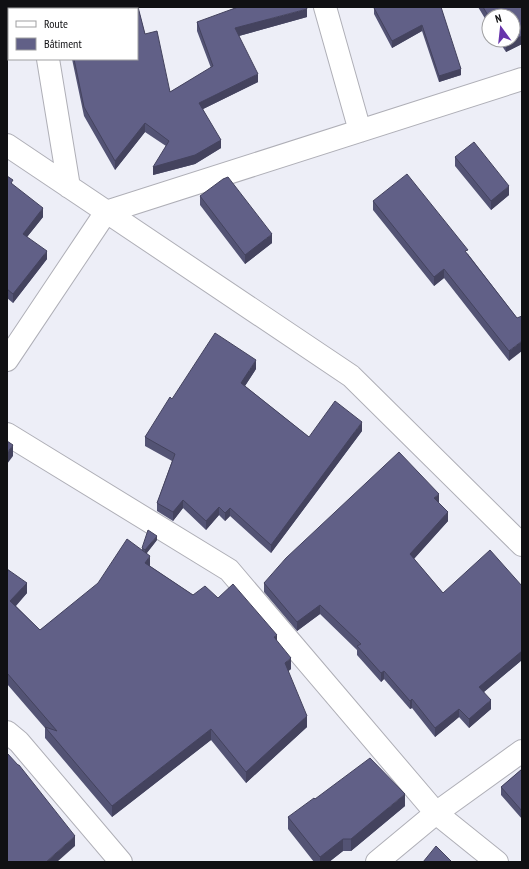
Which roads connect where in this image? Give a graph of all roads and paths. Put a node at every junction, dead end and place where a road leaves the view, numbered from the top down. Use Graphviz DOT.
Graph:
graph roads {
  1 [pos="325,7"];
  2 [pos="48,60"];
  3 [pos="522,79"];
  4 [pos="360,131"];
  5 [pos="7,145"];
  6 [pos="69,187"];
  7 [pos="106,212"];
  8 [pos="7,360"];
  9 [pos="7,434"];
  10 [pos="522,545"];
  11 [pos="7,732"];
  12 [pos="522,751"];
  13 [pos="436,813"];
  14 [pos="121,862"];
  15 [pos="377,862"];
  16 [pos="497,862"];
  1 -- 4 [label="street"];
  2 -- 6 [label="street"];
  3 -- 4 [label="street"];
  4 -- 7 [label="street"];
  5 -- 6 [label="street"];
  6 -- 7 [label="street"];
  7 -- 8 [label="street"];
  7 -- 10 [label="street"];
  9 -- 13 [label="street"];
  11 -- 14 [label="street"];
  12 -- 13 [label="street"];
  13 -- 15 [label="street"];
  13 -- 16 [label="street"];
}
